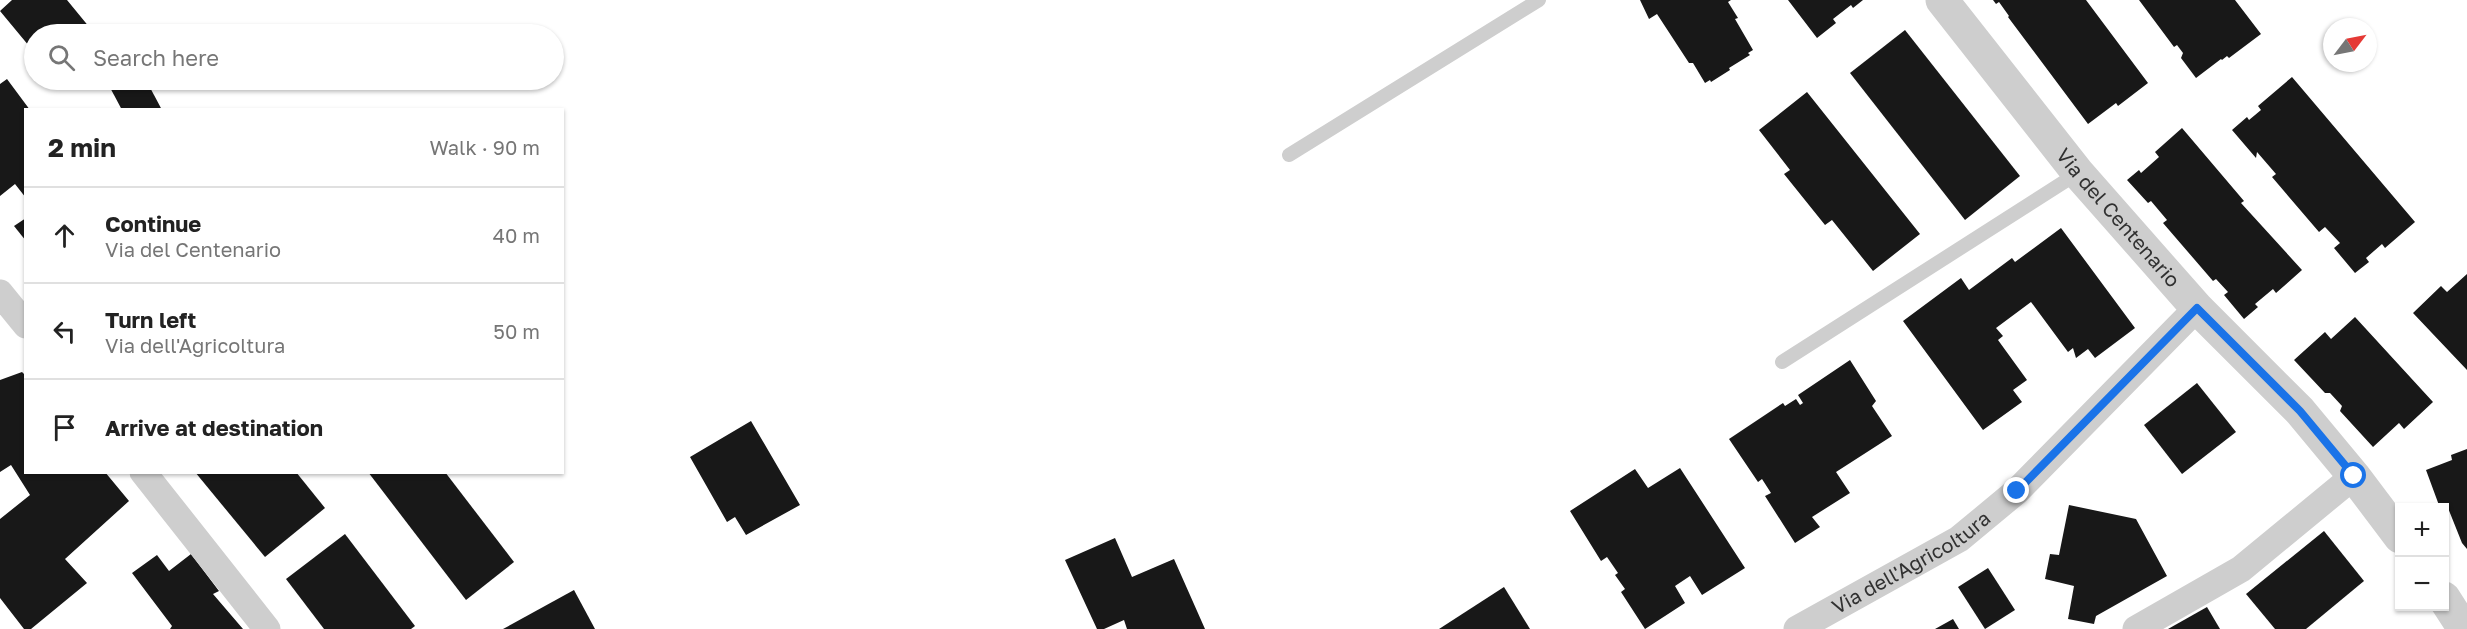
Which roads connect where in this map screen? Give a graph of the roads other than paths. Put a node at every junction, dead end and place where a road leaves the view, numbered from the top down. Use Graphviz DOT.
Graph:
graph roads {
  1 [pos="1539,0"];
  2 [pos="1942,0"];
  3 [pos="1289,155"];
  4 [pos="2078,173"];
  5 [pos="0,293"];
  6 [pos="2197,308"];
  7 [pos="24,323"];
  8 [pos="1782,362"];
  9 [pos="145,474"];
  10 [pos="2354,476"];
  11 [pos="2395,530"];
  12 [pos="2449,605"];
  13 [pos="267,629"];
  14 [pos="1797,629"];
  15 [pos="2136,629"];
  16 [pos="2464,629"];
  1 -- 3 [label="lane"];
  2 -- 4 [label="street, Via del Centenario"];
  4 -- 6 [label="street, Via del Centenario"];
  4 -- 8 [label="lane"];
  5 -- 7 [label="street"];
  6 -- 10 [label="street, Via del Centenario"];
  6 -- 14 [label="street, Via dell'Agricoltura"];
  9 -- 13 [label="street"];
  10 -- 11 [label="street, Via del Centenario"];
  10 -- 15 [label="street"];
  12 -- 16 [label="street"];
}
